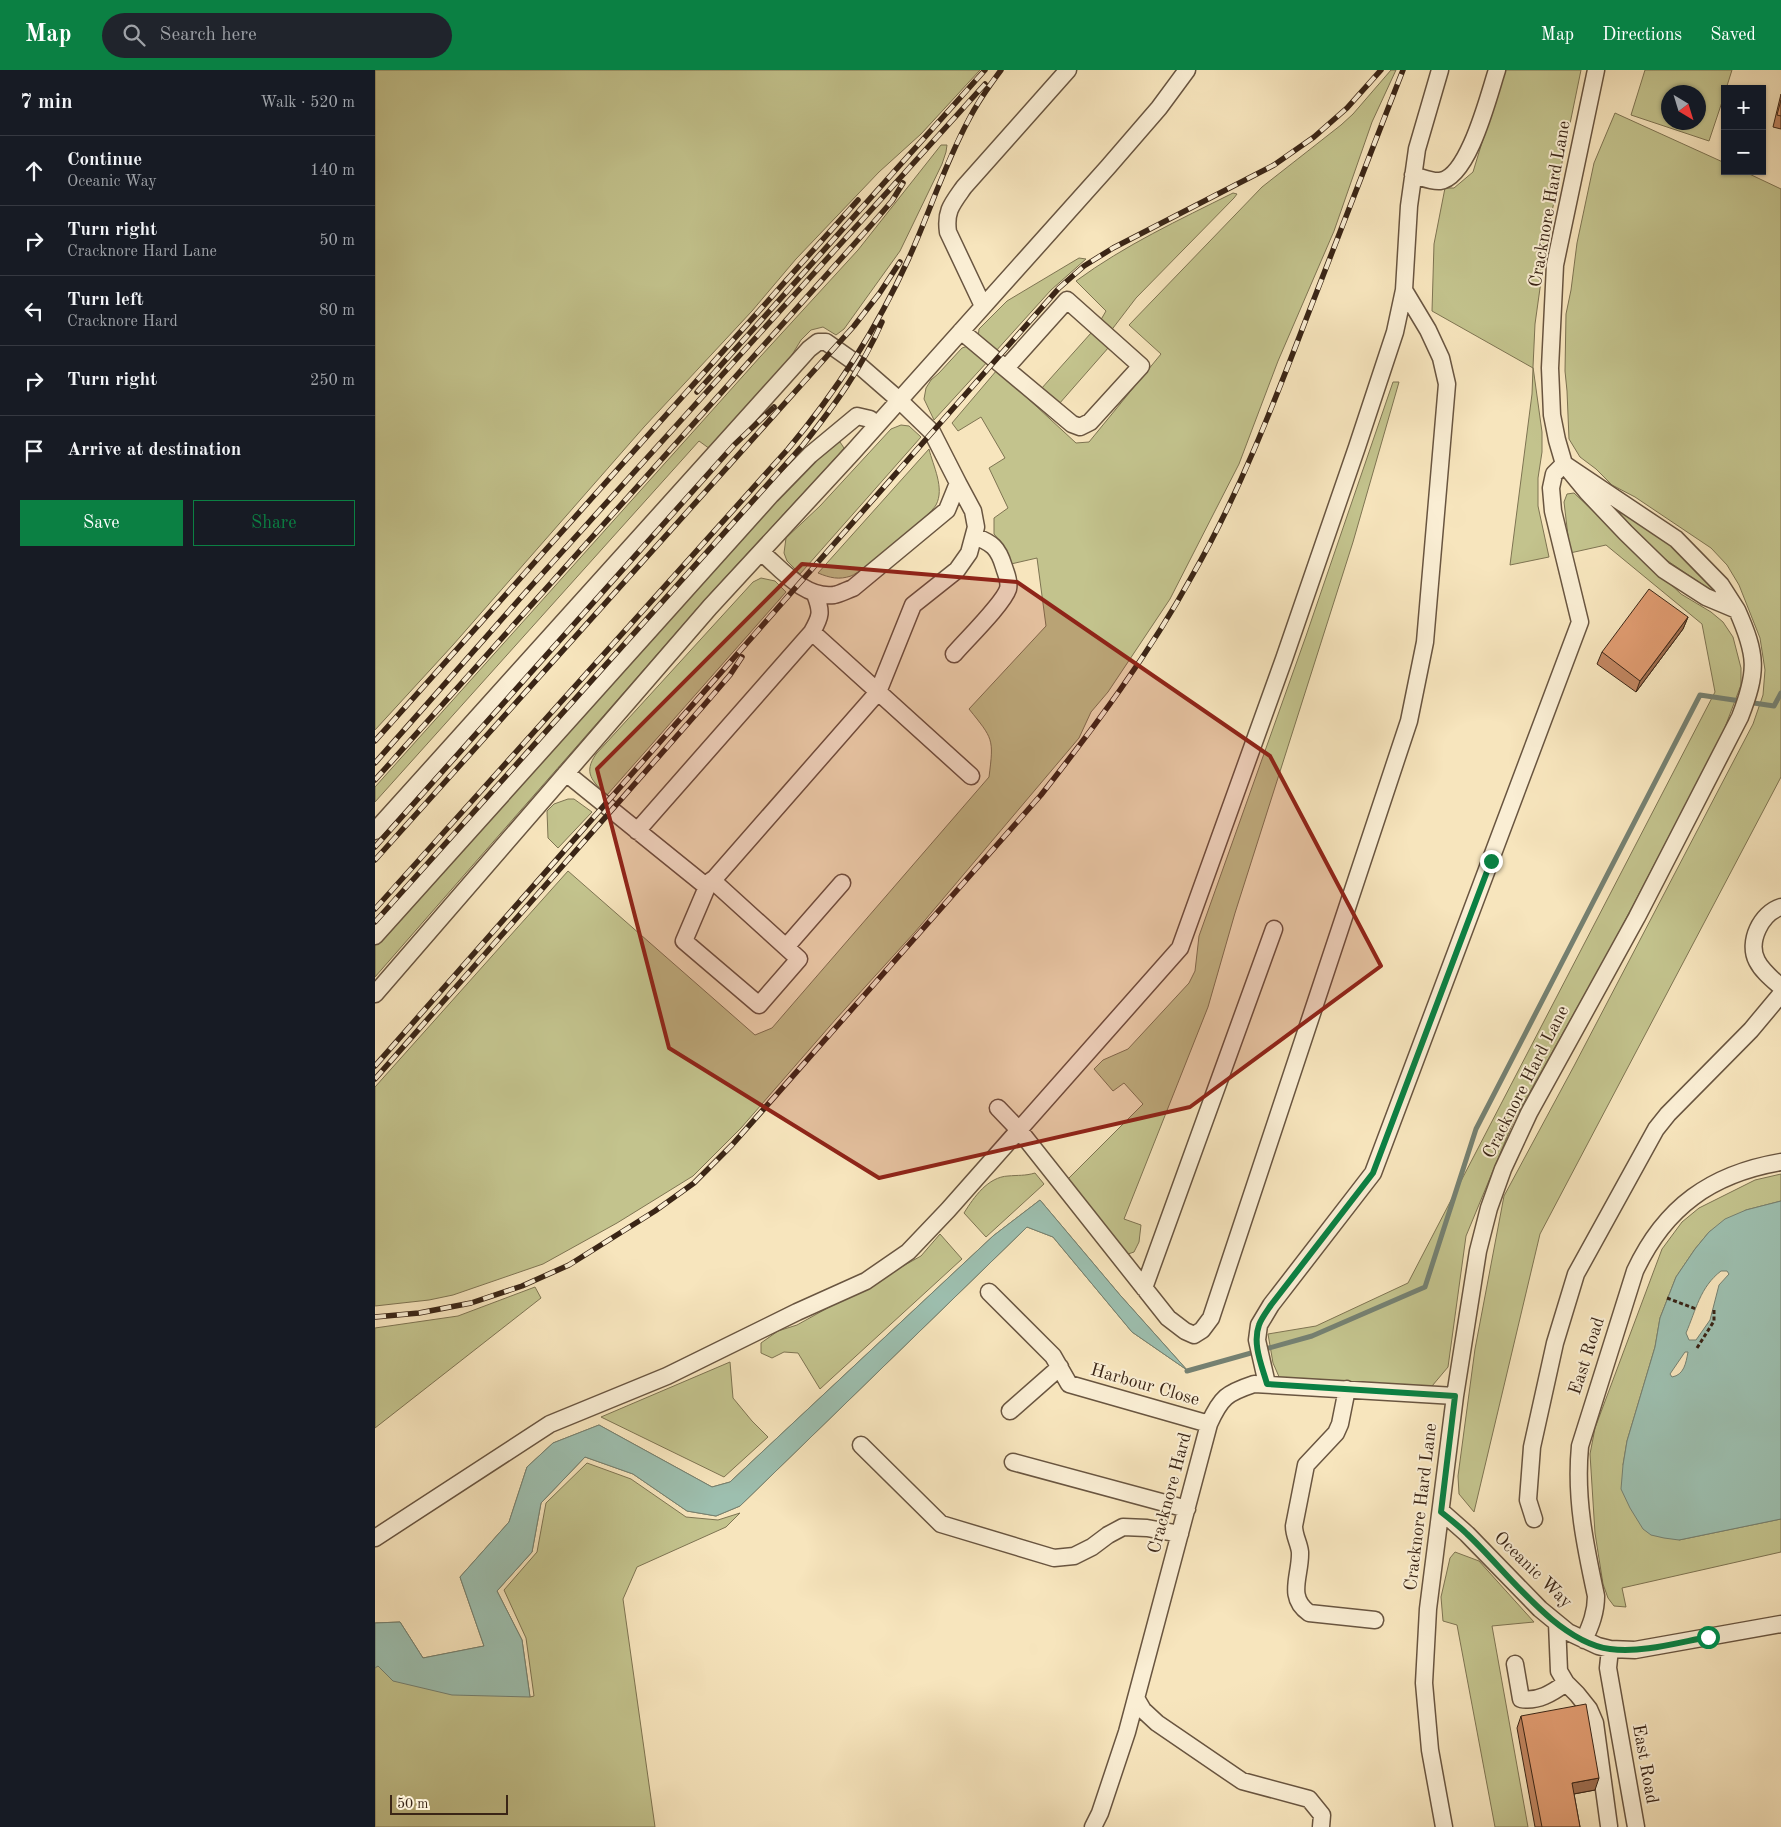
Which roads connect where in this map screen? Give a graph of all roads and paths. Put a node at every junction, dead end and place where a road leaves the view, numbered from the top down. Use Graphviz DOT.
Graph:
graph roads {
  1 [pos="1068,70"];
  2 [pos="1187,70"];
  3 [pos="1440,70"];
  4 [pos="1497,70"];
  5 [pos="1596,70"];
  6 [pos="1413,175"];
  7 [pos="1404,290"];
  8 [pos="983,306"];
  9 [pos="961,331"];
  10 [pos="1006,368"];
  11 [pos="899,400"];
  12 [pos="877,425"];
  13 [pos="1564,464"];
  14 [pos="958,483"];
  15 [pos="973,536"];
  16 [pos="761,552"];
  17 [pos="815,594"];
  18 [pos="1737,610"];
  19 [pos="813,632"];
  20 [pos="953,654"];
  21 [pos="878,692"];
  22 [pos="566,774"];
  23 [pos="971,776"];
  24 [pos="375,831"];
  25 [pos="637,831"];
  26 [pos="842,882"];
  27 [pos="709,883"];
  28 [pos="1781,906"];
  29 [pos="1275,929"];
  30 [pos="375,936"];
  31 [pos="786,947"];
  32 [pos="1781,987"];
  33 [pos="375,994"];
  34 [pos="1781,994"];
  35 [pos="998,1108"];
  36 [pos="1019,1130"];
  37 [pos="1781,1162"];
  38 [pos="1144,1288"];
  39 [pos="989,1292"];
  40 [pos="1667,1298"];
  41 [pos="1714,1308"];
  42 [pos="1696,1309"];
  43 [pos="1697,1348"];
  44 [pos="1060,1367"];
  45 [pos="1267,1384"];
  46 [pos="1347,1389"];
  47 [pos="1455,1396"];
  48 [pos="1011,1411"];
  49 [pos="1209,1424"];
  50 [pos="861,1444"];
  51 [pos="1013,1462"];
  52 [pos="1187,1509"];
  53 [pos="1441,1512"];
  54 [pos="1534,1519"];
  55 [pos="1180,1534"];
  56 [pos="375,1538"];
  57 [pos="1375,1620"];
  58 [pos="1557,1623"];
  59 [pos="1781,1624"];
  60 [pos="1584,1640"];
  61 [pos="1610,1649"];
  62 [pos="1515,1664"];
  63 [pos="1566,1683"];
  64 [pos="1136,1698"];
  65 [pos="1609,1826"];
  66 [pos="1093,1827"];
  67 [pos="1321,1827"];
  68 [pos="1444,1827"];
  69 [pos="1636,1827"];
  1 -- 8 [label="lane"];
  2 -- 8 [label="lane"];
  3 -- 6 [label="lane"];
  4 -- 6 [label="lane"];
  5 -- 13 [label="lane, Cracknore Hard Lane"];
  6 -- 7 [label="lane"];
  7 -- 36 [label="lane"];
  7 -- 38 [label="lane"];
  8 -- 9 [label="lane"];
  9 -- 10 [label="lane"];
  9 -- 11 [label="lane"];
  10 -- 10 [label="lane"];
  11 -- 12 [label="lane"];
  11 -- 14 [label="lane"];
  11 -- 24 [label="lane"];
  12 -- 16 [label="lane"];
  12 -- 30 [label="lane"];
  13 -- 18 [label="lane, Cracknore Hard Lane"];
  13 -- 18 [label="lane, Cracknore Hard Lane"];
  13 -- 45 [label="lane"];
  14 -- 15 [label="lane"];
  14 -- 17 [label="lane"];
  15 -- 20 [label="lane"];
  15 -- 21 [label="lane"];
  16 -- 17 [label="lane"];
  16 -- 22 [label="lane"];
  17 -- 19 [label="lane"];
  18 -- 47 [label="lane, Cracknore Hard Lane"];
  19 -- 21 [label="lane"];
  19 -- 25 [label="lane"];
  21 -- 23 [label="lane"];
  21 -- 27 [label="lane"];
  22 -- 25 [label="lane"];
  22 -- 33 [label="lane"];
  25 -- 27 [label="lane"];
  26 -- 31 [label="lane"];
  27 -- 31 [label="lane"];
  27 -- 31 [label="lane"];
  28 -- 32 [label="lane"];
  29 -- 38 [label="lane"];
  34 -- 54 [label="lane"];
  35 -- 36 [label="lane"];
  36 -- 38 [label="lane"];
  36 -- 56 [label="lane"];
  37 -- 60 [label="lane, East Road"];
  39 -- 44 [label="lane"];
  40 -- 42 [label="path"];
  41 -- 43 [label="path"];
  44 -- 48 [label="lane"];
  44 -- 49 [label="lane, Harbour Close"];
  45 -- 46 [label="lane, Cracknore Hard"];
  45 -- 49 [label="lane, Cracknore Hard"];
  46 -- 47 [label="lane, Cracknore Hard"];
  46 -- 57 [label="lane"];
  47 -- 53 [label="lane, Cracknore Hard Lane"];
  49 -- 52 [label="lane, Cracknore Hard"];
  50 -- 55 [label="lane"];
  51 -- 52 [label="lane"];
  52 -- 55 [label="lane, Cracknore Hard"];
  53 -- 58 [label="lane, Oceanic Way"];
  53 -- 68 [label="lane, Cracknore Hard Lane"];
  55 -- 64 [label="lane, Cracknore Hard"];
  58 -- 60 [label="lane, Oceanic Way"];
  58 -- 63 [label="lane"];
  59 -- 61 [label="lane, Oceanic Way"];
  60 -- 61 [label="lane, Oceanic Way"];
  61 -- 69 [label="lane, East Road"];
  62 -- 63 [label="lane"];
  63 -- 65 [label="lane"];
  64 -- 66 [label="lane, Cracknore Hard"];
  64 -- 67 [label="lane"];
}
